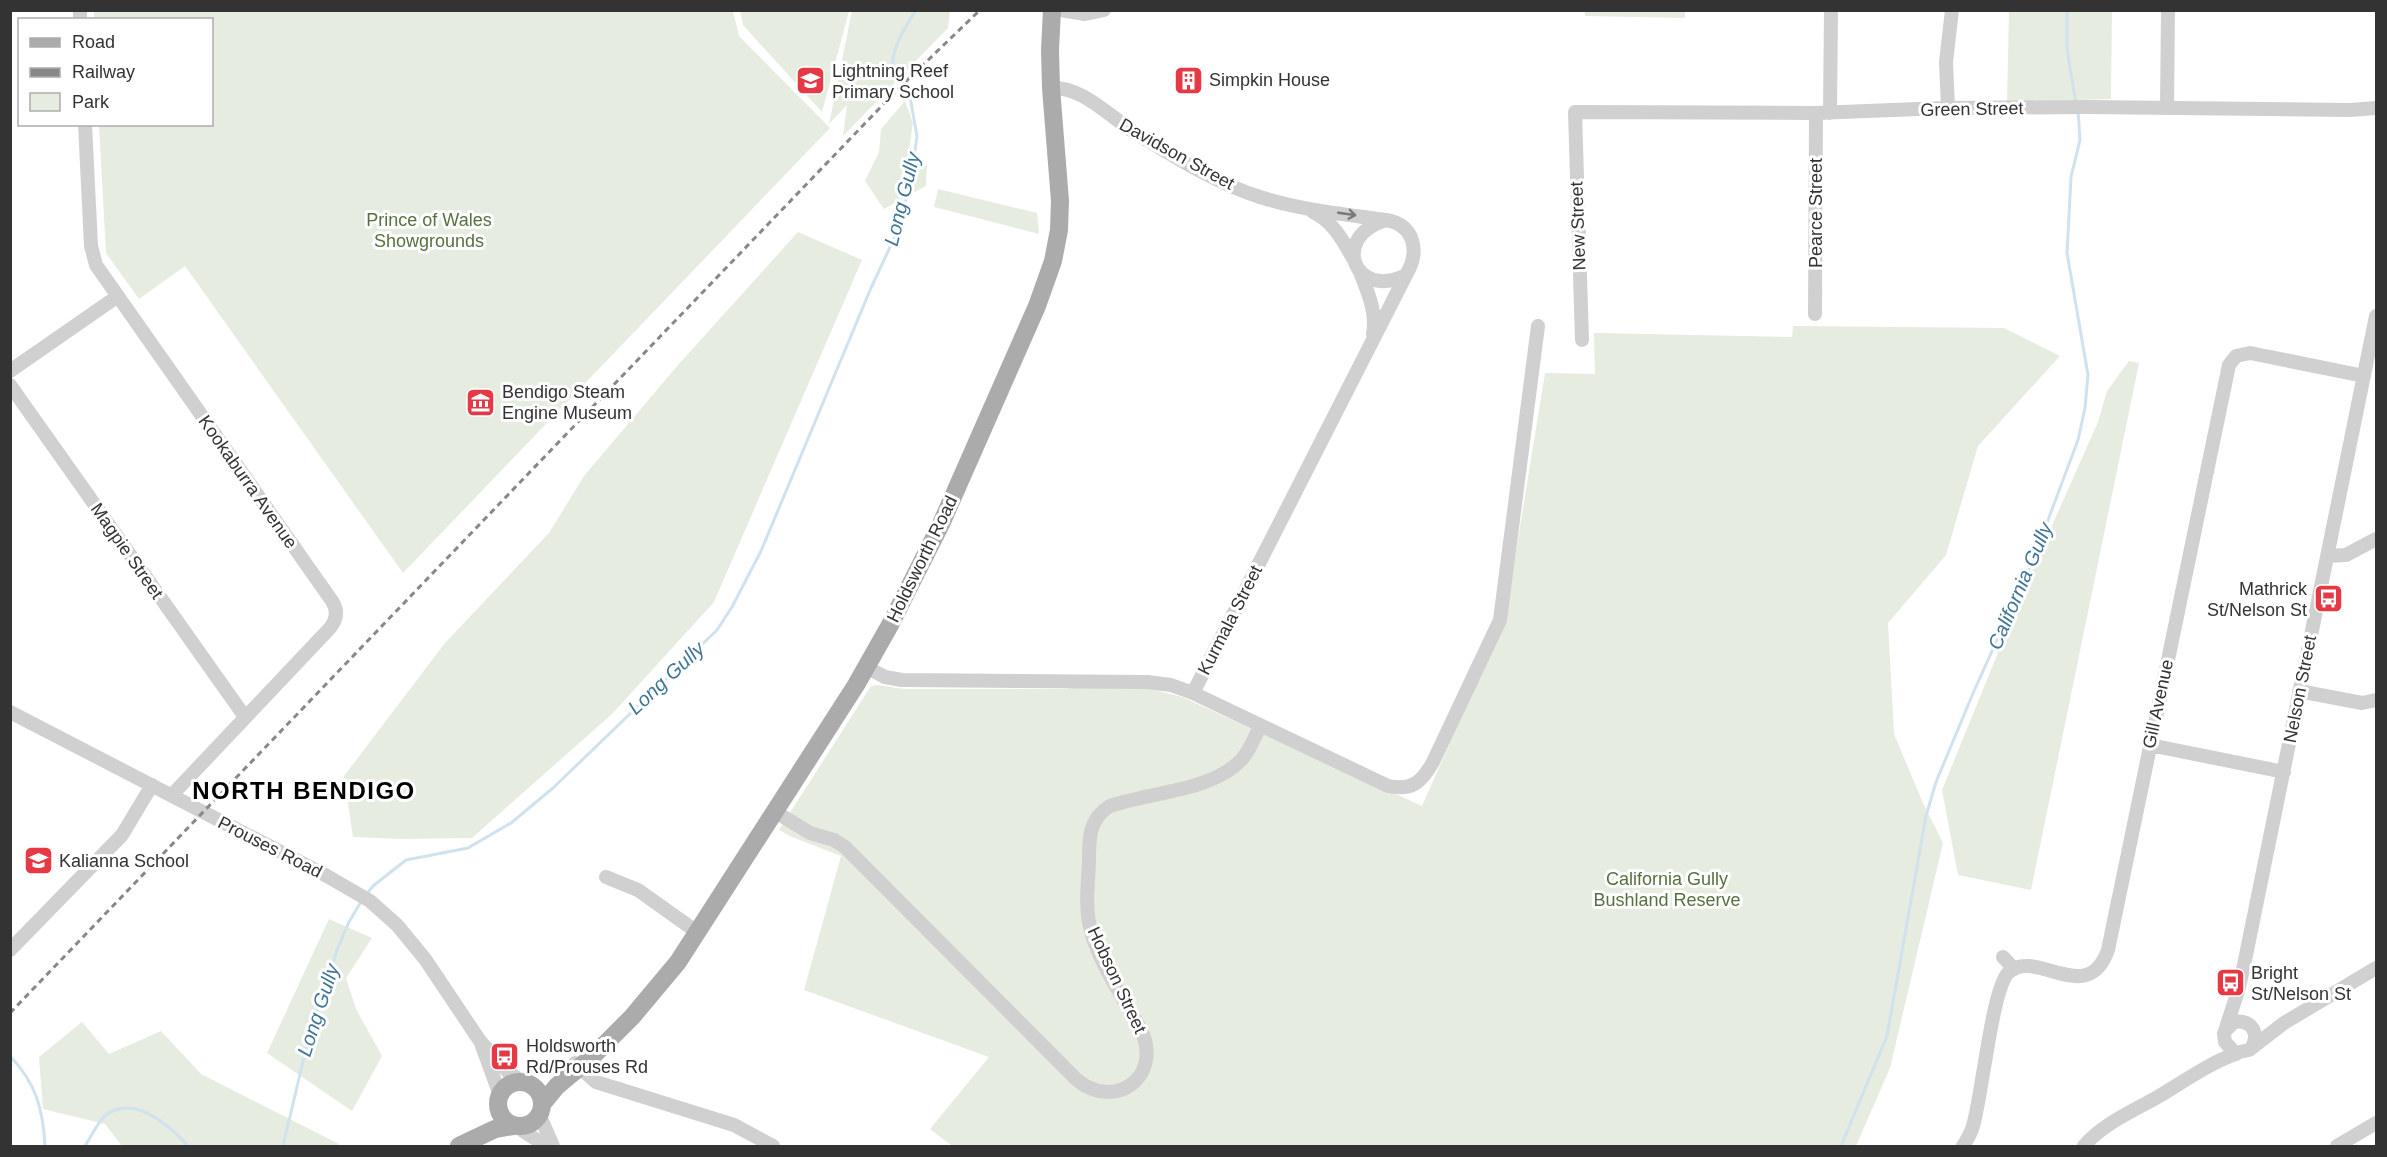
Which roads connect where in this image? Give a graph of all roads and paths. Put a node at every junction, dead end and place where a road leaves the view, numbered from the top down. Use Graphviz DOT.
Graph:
graph roads {
  1 [pos="1052,10"];
  2 [pos="1060,10"];
  3 [pos="1104,10"];
  4 [pos="1831,10"];
  5 [pos="1952,10"];
  6 [pos="2168,10"];
  7 [pos="1051,88"];
  8 [pos="1948,108"];
  9 [pos="2167,108"];
  10 [pos="2374,110"];
  11 [pos="1575,112"];
  12 [pos="1823,113"];
  13 [pos="85,126"];
  14 [pos="1309,209"];
  15 [pos="1386,220"];
  16 [pos="1357,266"];
  17 [pos="1406,275"];
  18 [pos="118,296"];
  19 [pos="1815,314"];
  20 [pos="2376,316"];
  21 [pos="1538,326"];
  22 [pos="1582,340"];
  23 [pos="1370,348"];
  24 [pos="10,370"];
  25 [pos="2364,376"];
  26 [pos="10,385"];
  27 [pos="2376,539"];
  28 [pos="2327,556"];
  29 [pos="866,668"];
  30 [pos="2300,691"];
  31 [pos="1193,693"];
  32 [pos="2376,700"];
  33 [pos="10,712"];
  34 [pos="245,717"];
  35 [pos="1260,726"];
  36 [pos="2150,745"];
  37 [pos="2284,772"];
  38 [pos="152,785"];
  39 [pos="172,795"];
  40 [pos="774,811"];
  41 [pos="606,877"];
  42 [pos="697,932"];
  43 [pos="10,950"];
  44 [pos="2003,957"];
  45 [pos="2376,968"];
  46 [pos="2014,969"];
  47 [pos="2238,991"];
  48 [pos="2284,1023"];
  49 [pos="2248,1024"];
  50 [pos="2225,1034"];
  51 [pos="480,1041"];
  52 [pos="2252,1047"];
  53 [pos="2238,1053"];
  54 [pos="577,1066"];
  55 [pos="2205,1068"];
  56 [pos="526,1083"];
  57 [pos="499,1098"];
  58 [pos="541,1110"];
  59 [pos="2376,1123"];
  60 [pos="515,1126"];
  61 [pos="2356,1142"];
  62 [pos="462,1145"];
  63 [pos="546,1146"];
  64 [pos="553,1146"];
  65 [pos="773,1146"];
  66 [pos="1963,1146"];
  67 [pos="2084,1146"];
  68 [pos="2337,1146"];
  1 -- 7 [label="main road, Holdsworth Road"];
  2 -- 3 [label="street"];
  4 -- 12 [label="street, Pearce Street"];
  5 -- 8 [label="street"];
  6 -- 9 [label="street"];
  7 -- 14 [label="street, Davidson Street"];
  7 -- 29 [label="main road, Holdsworth Road"];
  8 -- 9 [label="street, Green Street"];
  8 -- 12 [label="street, Green Street"];
  9 -- 10 [label="street, Green Street"];
  11 -- 12 [label="street, Green Street"];
  11 -- 22 [label="street, New Street"];
  12 -- 19 [label="street, Pearce Street"];
  13 -- 18 [label="street, Kookaburra Avenue"];
  14 -- 15 [label="street, Davidson Street, one-way"];
  14 -- 16 [label="street, Davidson Street"];
  15 -- 16 [label="street"];
  15 -- 17 [label="street"];
  16 -- 17 [label="street"];
  16 -- 23 [label="street, Kurmala Street"];
  17 -- 23 [label="street, Kurmala Street"];
  18 -- 24 [label="street"];
  18 -- 34 [label="street, Kookaburra Avenue"];
  20 -- 25 [label="street, Nelson Street"];
  21 -- 35 [label="street"];
  23 -- 31 [label="street, Kurmala Street"];
  25 -- 28 [label="street, Nelson Street"];
  25 -- 36 [label="street, Gill Avenue"];
  26 -- 34 [label="street, Magpie Street"];
  27 -- 28 [label="street"];
  28 -- 30 [label="street, Nelson Street"];
  29 -- 31 [label="street, Kurmala Street"];
  29 -- 40 [label="main road, Holdsworth Road"];
  30 -- 32 [label="street"];
  30 -- 37 [label="street, Nelson Street"];
  31 -- 35 [label="street"];
  33 -- 38 [label="street, Prouses Road"];
  34 -- 39 [label="street, Kookaburra Avenue"];
  35 -- 40 [label="street, Hobson Street"];
  36 -- 37 [label="street"];
  36 -- 46 [label="street, Gill Avenue"];
  37 -- 47 [label="street, Nelson Street"];
  38 -- 39 [label="street, Prouses Road"];
  38 -- 43 [label="street"];
  39 -- 51 [label="street, Prouses Road"];
  40 -- 42 [label="main road, Holdsworth Road"];
  41 -- 42 [label="street"];
  42 -- 54 [label="main road, Holdsworth Road"];
  44 -- 46 [label="street"];
  45 -- 48 [label="street"];
  46 -- 66 [label="street"];
  47 -- 49 [label="street, Nelson Street"];
  47 -- 50 [label="street, Nelson Street"];
  48 -- 49 [label="street"];
  48 -- 52 [label="street"];
  49 -- 50 [label="street"];
  49 -- 52 [label="street"];
  50 -- 53 [label="street"];
  50 -- 55 [label="street, Nelson Street"];
  51 -- 56 [label="street, Prouses Road"];
  51 -- 57 [label="street, Prouses Road"];
  52 -- 53 [label="street"];
  53 -- 55 [label="street"];
  54 -- 56 [label="main road, Holdsworth Road"];
  54 -- 58 [label="main road, Holdsworth Road"];
  54 -- 65 [label="street"];
  55 -- 67 [label="street"];
  56 -- 57 [label="main road"];
  56 -- 58 [label="main road"];
  57 -- 60 [label="main road"];
  57 -- 62 [label="main road"];
  58 -- 60 [label="main road"];
  58 -- 64 [label="street"];
  59 -- 61 [label="street"];
  60 -- 62 [label="main road"];
  60 -- 63 [label="street"];
  61 -- 68 [label="street"];
}
